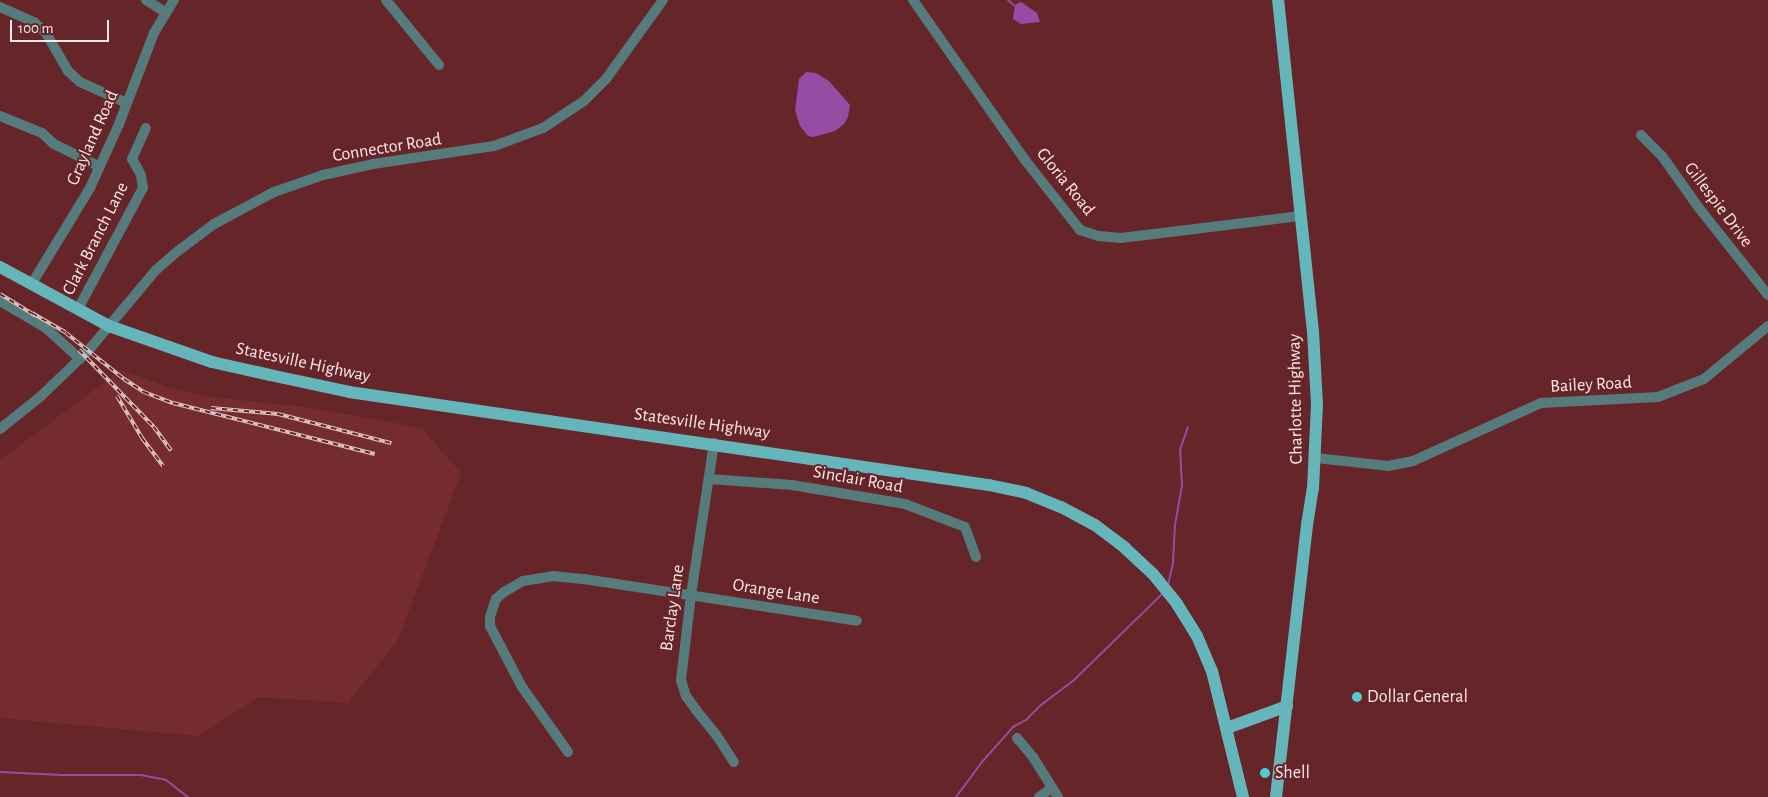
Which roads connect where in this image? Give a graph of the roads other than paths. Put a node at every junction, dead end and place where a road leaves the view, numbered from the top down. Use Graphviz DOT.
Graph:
graph roads {
  1 [pos="146,0"];
  2 [pos="174,0"];
  3 [pos="386,0"];
  4 [pos="663,0"];
  5 [pos="913,0"];
  6 [pos="1278,0"];
  7 [pos="0,7"];
  8 [pos="165,12"];
  9 [pos="439,65"];
  10 [pos="127,103"];
  11 [pos="0,116"];
  12 [pos="146,128"];
  13 [pos="1642,135"];
  14 [pos="100,167"];
  15 [pos="1300,216"];
  16 [pos="0,267"];
  17 [pos="31,285"];
  18 [pos="1768,295"];
  19 [pos="0,301"];
  20 [pos="78,309"];
  21 [pos="109,326"];
  22 [pos="1768,326"];
  23 [pos="80,359"];
  24 [pos="0,429"];
  25 [pos="714,443"];
  26 [pos="1316,458"];
  27 [pos="710,478"];
  28 [pos="976,557"];
  29 [pos="691,595"];
  30 [pos="857,621"];
  31 [pos="1287,706"];
  32 [pos="1227,728"];
  33 [pos="1017,738"];
  34 [pos="568,752"];
  35 [pos="734,762"];
  36 [pos="1052,788"];
  37 [pos="1039,797"];
  38 [pos="1058,797"];
  39 [pos="1243,797"];
  40 [pos="1276,797"];
  1 -- 8 [label="street"];
  2 -- 8 [label="street, Grayland Road"];
  3 -- 9 [label="street"];
  4 -- 21 [label="street, Connector Road"];
  5 -- 15 [label="street, Gloria Road"];
  6 -- 15 [label="main road, Charlotte Highway"];
  7 -- 10 [label="street"];
  8 -- 10 [label="street, Grayland Road"];
  10 -- 14 [label="street, Grayland Road"];
  11 -- 14 [label="street"];
  12 -- 20 [label="street, Clark Branch Lane"];
  13 -- 18 [label="street, Gillespie Drive"];
  14 -- 17 [label="street, Grayland Road"];
  15 -- 26 [label="main road, Charlotte Highway"];
  16 -- 17 [label="main road, Statesville Highway"];
  17 -- 20 [label="main road, Statesville Highway"];
  19 -- 23 [label="street"];
  20 -- 21 [label="main road, Statesville Highway"];
  21 -- 23 [label="street, Connector Road"];
  21 -- 25 [label="main road, Statesville Highway"];
  22 -- 26 [label="street, Bailey Road"];
  23 -- 24 [label="street, Connector Road"];
  25 -- 27 [label="street, Barclay Lane"];
  25 -- 32 [label="main road, Statesville Highway"];
  26 -- 31 [label="main road, Charlotte Highway"];
  27 -- 28 [label="street, Sinclair Road"];
  27 -- 29 [label="street, Barclay Lane"];
  29 -- 30 [label="street, Orange Lane"];
  29 -- 34 [label="street, Orange Lane"];
  29 -- 35 [label="street, Barclay Lane"];
  31 -- 32 [label="main road"];
  31 -- 40 [label="main road, Charlotte Highway"];
  32 -- 39 [label="main road, Statesville Highway"];
  33 -- 36 [label="street"];
  36 -- 37 [label="street"];
  36 -- 38 [label="street"];
}
